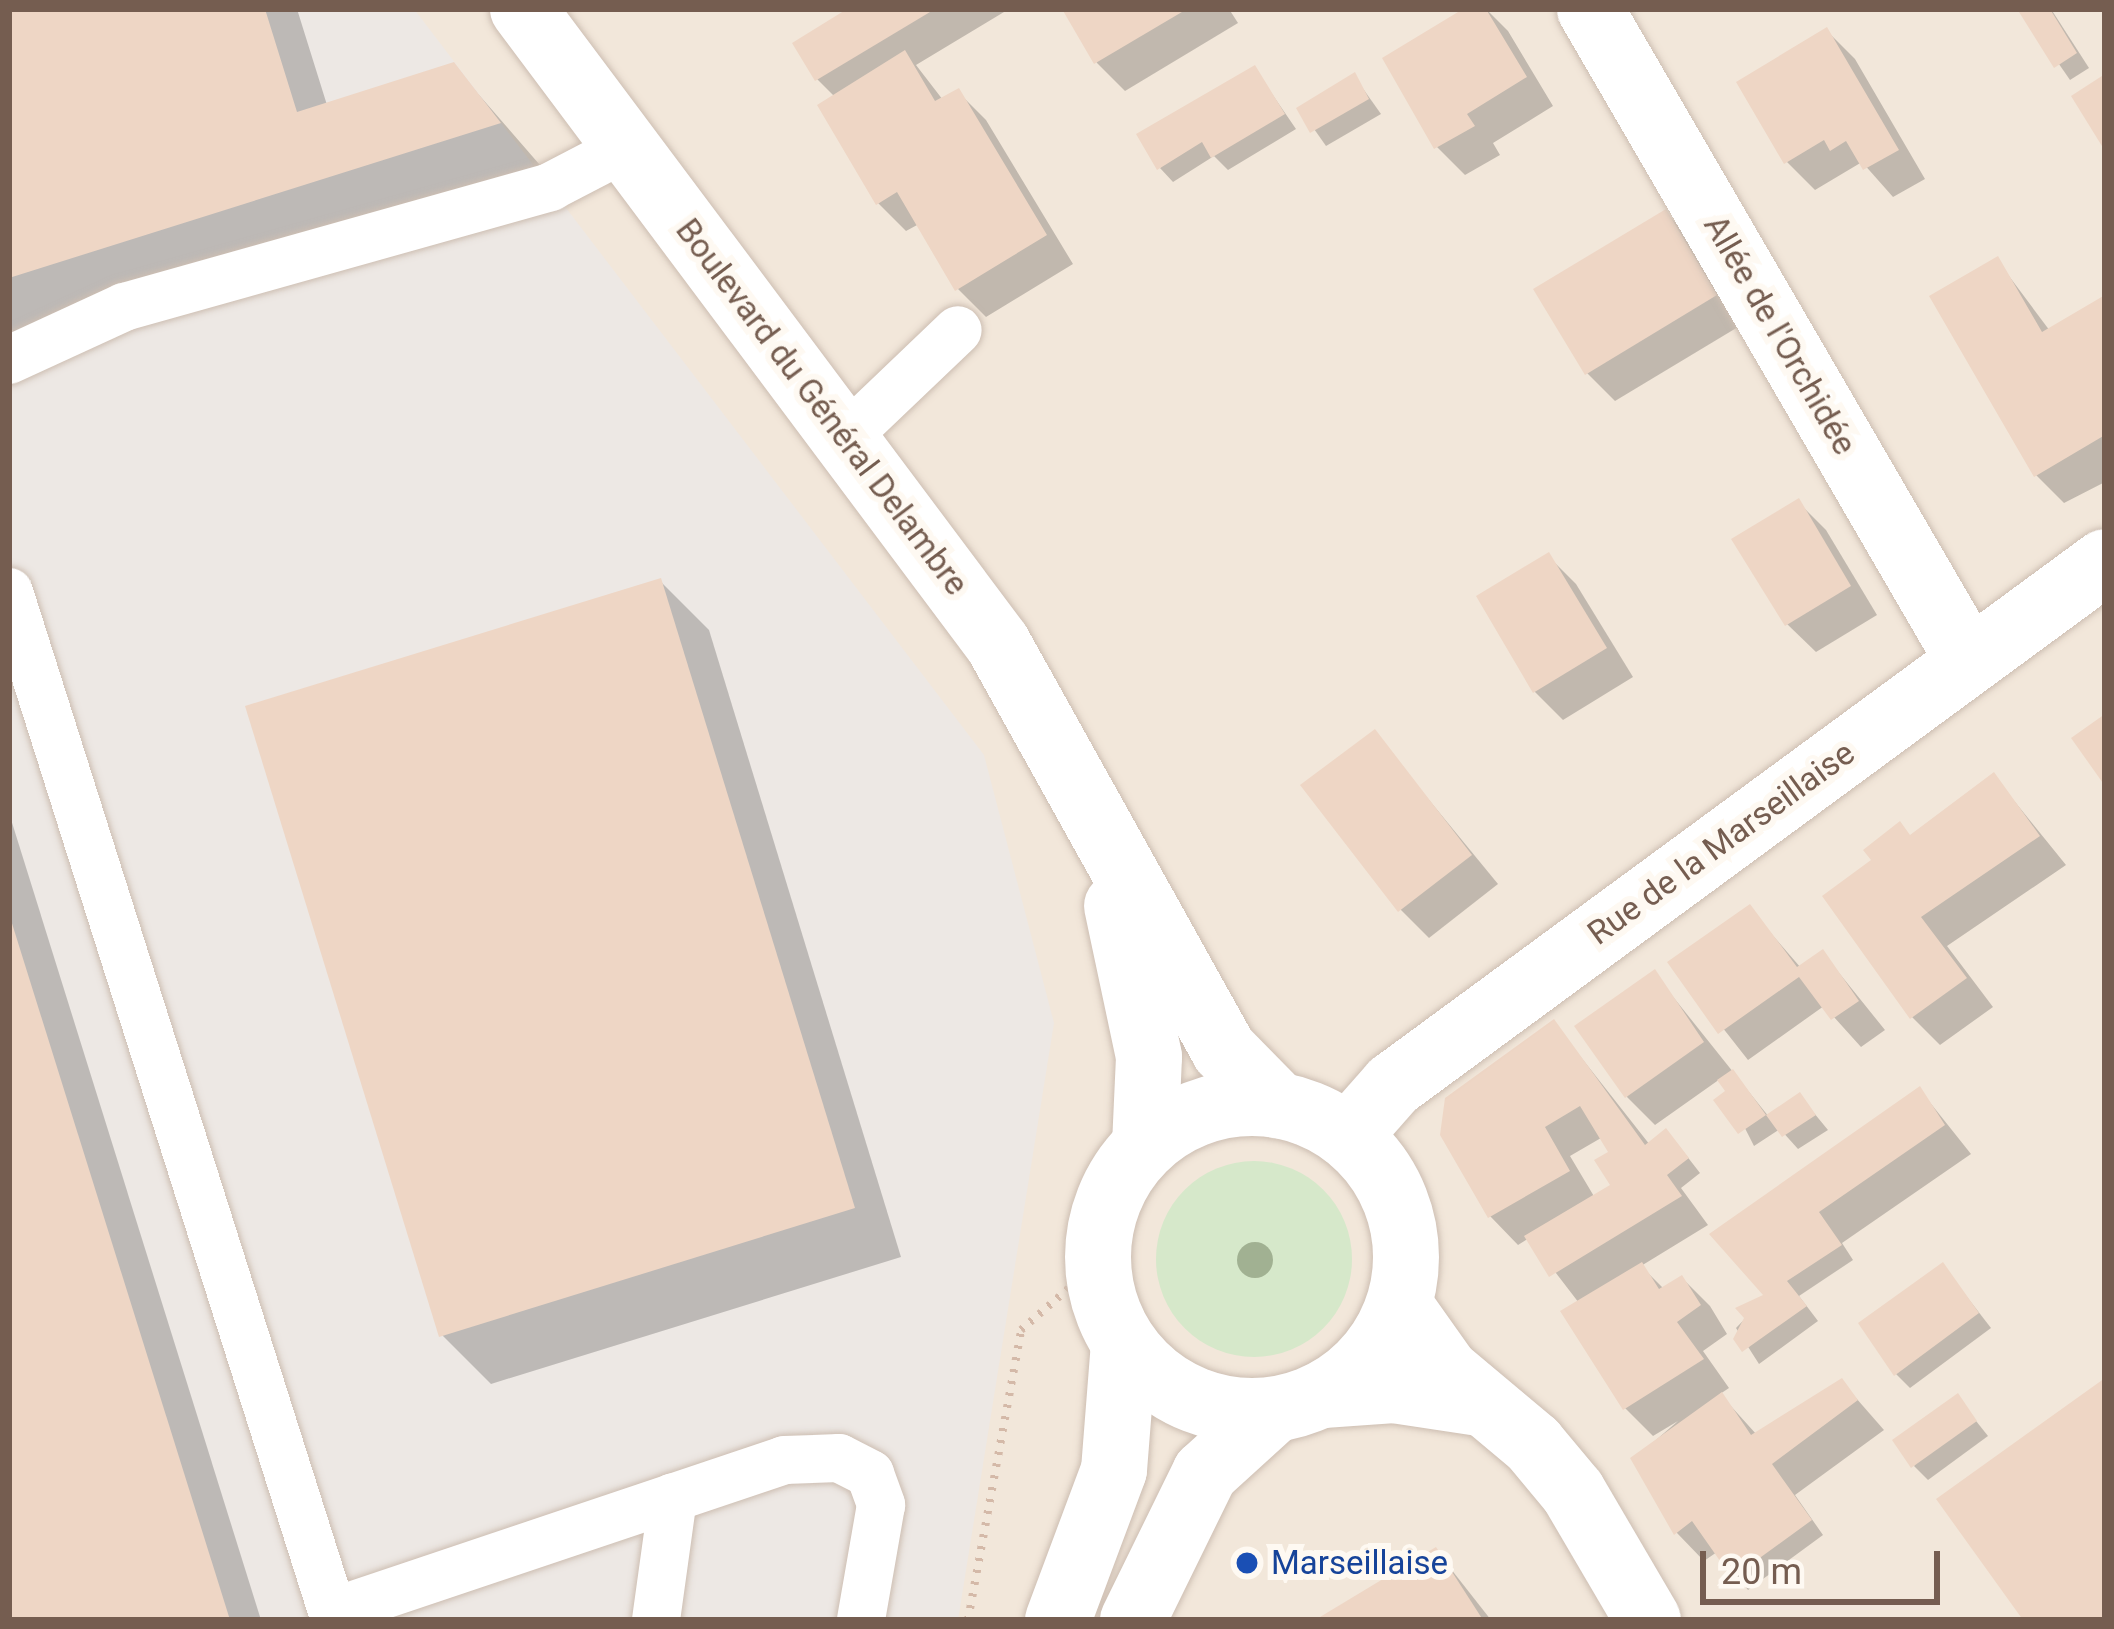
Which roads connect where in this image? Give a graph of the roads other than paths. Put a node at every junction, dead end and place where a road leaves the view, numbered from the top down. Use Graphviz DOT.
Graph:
graph roads {
  1 [pos="523,9"];
  2 [pos="1590,9"];
  3 [pos="627,147"];
  4 [pos="958,329"];
  5 [pos="9,360"];
  6 [pos="847,436"];
  7 [pos="2105,562"];
  8 [pos="9,592"];
  9 [pos="1969,661"];
  10 [pos="1095,821"];
  11 [pos="1280,1106"];
  12 [pos="1348,1136"];
  13 [pos="1145,1146"];
  14 [pos="1400,1306"];
  15 [pos="1124,1343"];
  16 [pos="1299,1403"];
  17 [pos="1480,1403"];
  18 [pos="673,1497"];
  19 [pos="334,1616"];
  20 [pos="656,1620"];
  21 [pos="861,1620"];
  22 [pos="1058,1620"];
  23 [pos="1133,1620"];
  24 [pos="1648,1620"];
  1 -- 3 [label="street, Boulevard du Général Delambre"];
  2 -- 9 [label="street, Allée de l'Orchidée"];
  3 -- 5 [label="lane"];
  3 -- 6 [label="street, Boulevard du Général Delambre"];
  4 -- 6 [label="lane"];
  6 -- 10 [label="street, Boulevard du Général Delambre"];
  7 -- 9 [label="street, Rue de la Marseillaise"];
  8 -- 19 [label="lane"];
  9 -- 12 [label="street, Rue de la Marseillaise"];
  10 -- 11 [label="street, Boulevard du Général Delambre"];
  10 -- 13 [label="street, Boulevard du Général Delambre"];
  11 -- 12 [label="street"];
  11 -- 13 [label="street"];
  12 -- 14 [label="street"];
  13 -- 15 [label="street"];
  14 -- 16 [label="street"];
  14 -- 17 [label="street"];
  15 -- 16 [label="street"];
  15 -- 22 [label="street"];
  16 -- 17 [label="street"];
  16 -- 23 [label="street"];
  17 -- 24 [label="street"];
  18 -- 19 [label="lane"];
  18 -- 20 [label="lane"];
  18 -- 21 [label="lane"];
}
